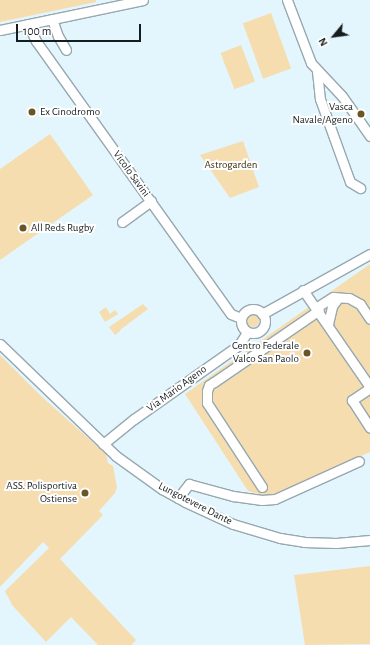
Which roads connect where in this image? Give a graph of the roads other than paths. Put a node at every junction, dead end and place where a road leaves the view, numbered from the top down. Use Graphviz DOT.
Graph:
graph roads {
  1 [pos="143,0"];
  2 [pos="287,0"];
  3 [pos="52,19"];
  4 [pos="28,24"];
  5 [pos="0,30"];
  6 [pos="66,50"];
  7 [pos="316,71"];
  8 [pos="370,136"];
  9 [pos="360,188"];
  10 [pos="150,201"];
  11 [pos="122,222"];
  12 [pos="370,254"];
  13 [pos="303,290"];
  14 [pos="338,298"];
  15 [pos="318,309"];
  16 [pos="262,314"];
  17 [pos="241,318"];
  18 [pos="370,319"];
  19 [pos="328,324"];
  20 [pos="247,332"];
  21 [pos="0,344"];
  22 [pos="221,358"];
  23 [pos="230,371"];
  24 [pos="370,388"];
  25 [pos="370,428"];
  26 [pos="103,444"];
  27 [pos="359,461"];
  28 [pos="262,487"];
  29 [pos="178,498"];
  30 [pos="370,540"];
  1 -- 3 [label="street"];
  2 -- 7 [label="street"];
  3 -- 4 [label="street"];
  3 -- 6 [label="street"];
  4 -- 5 [label="street"];
  4 -- 10 [label="street, Vicolo Savini"];
  7 -- 8 [label="street"];
  7 -- 9 [label="street"];
  10 -- 11 [label="street"];
  10 -- 17 [label="street, Vicolo Savini"];
  12 -- 13 [label="street"];
  13 -- 15 [label="street"];
  13 -- 16 [label="street"];
  14 -- 15 [label="street"];
  14 -- 18 [label="street"];
  14 -- 19 [label="street"];
  15 -- 19 [label="street"];
  15 -- 23 [label="street"];
  16 -- 17 [label="street"];
  16 -- 20 [label="street"];
  17 -- 20 [label="street"];
  19 -- 24 [label="street"];
  20 -- 22 [label="street, Via Mario Ageno"];
  21 -- 26 [label="street, Lungotevere Dante"];
  22 -- 23 [label="street"];
  22 -- 26 [label="street, Via Mario Ageno"];
  23 -- 28 [label="street"];
  24 -- 25 [label="street"];
  26 -- 29 [label="street, Lungotevere Dante"];
  27 -- 29 [label="street"];
  29 -- 30 [label="street, Lungotevere Dante"];
}
